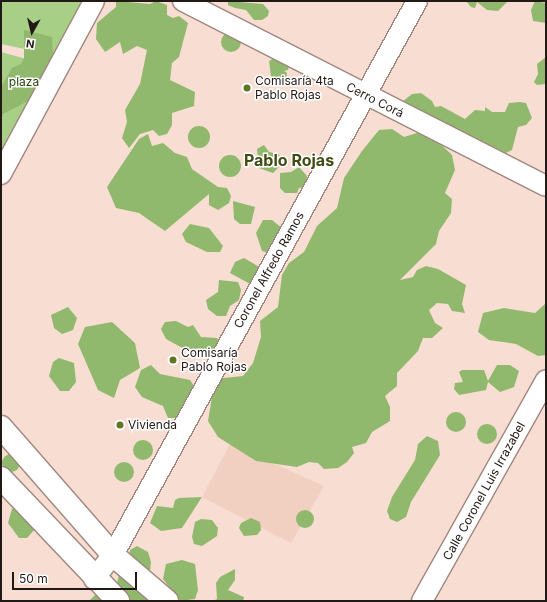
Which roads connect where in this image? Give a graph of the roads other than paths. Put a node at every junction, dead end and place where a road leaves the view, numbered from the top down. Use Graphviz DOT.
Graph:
graph roads {
  1 [pos="94,1"];
  2 [pos="183,1"];
  3 [pos="417,1"];
  4 [pos="365,95"];
  5 [pos="1,174"];
  6 [pos="546,186"];
  7 [pos="546,380"];
  8 [pos="1,427"];
  9 [pos="1,478"];
  10 [pos="113,555"];
  11 [pos="94,579"];
  12 [pos="118,601"];
  13 [pos="167,601"];
  14 [pos="422,601"];
  1 -- 5 [label="street"];
  2 -- 4 [label="street, Cerro Corá"];
  3 -- 4 [label="street, Coronel Alfredo Ramos"];
  4 -- 6 [label="street, Cerro Corá"];
  4 -- 10 [label="street, Coronel Alfredo Ramos"];
  7 -- 14 [label="street, Calle Coronel Luis Irrazabel"];
  8 -- 10 [label="street"];
  9 -- 11 [label="street"];
  10 -- 11 [label="street, Coronel Alfredo Ramos"];
  10 -- 13 [label="street"];
  11 -- 12 [label="street"];
}
